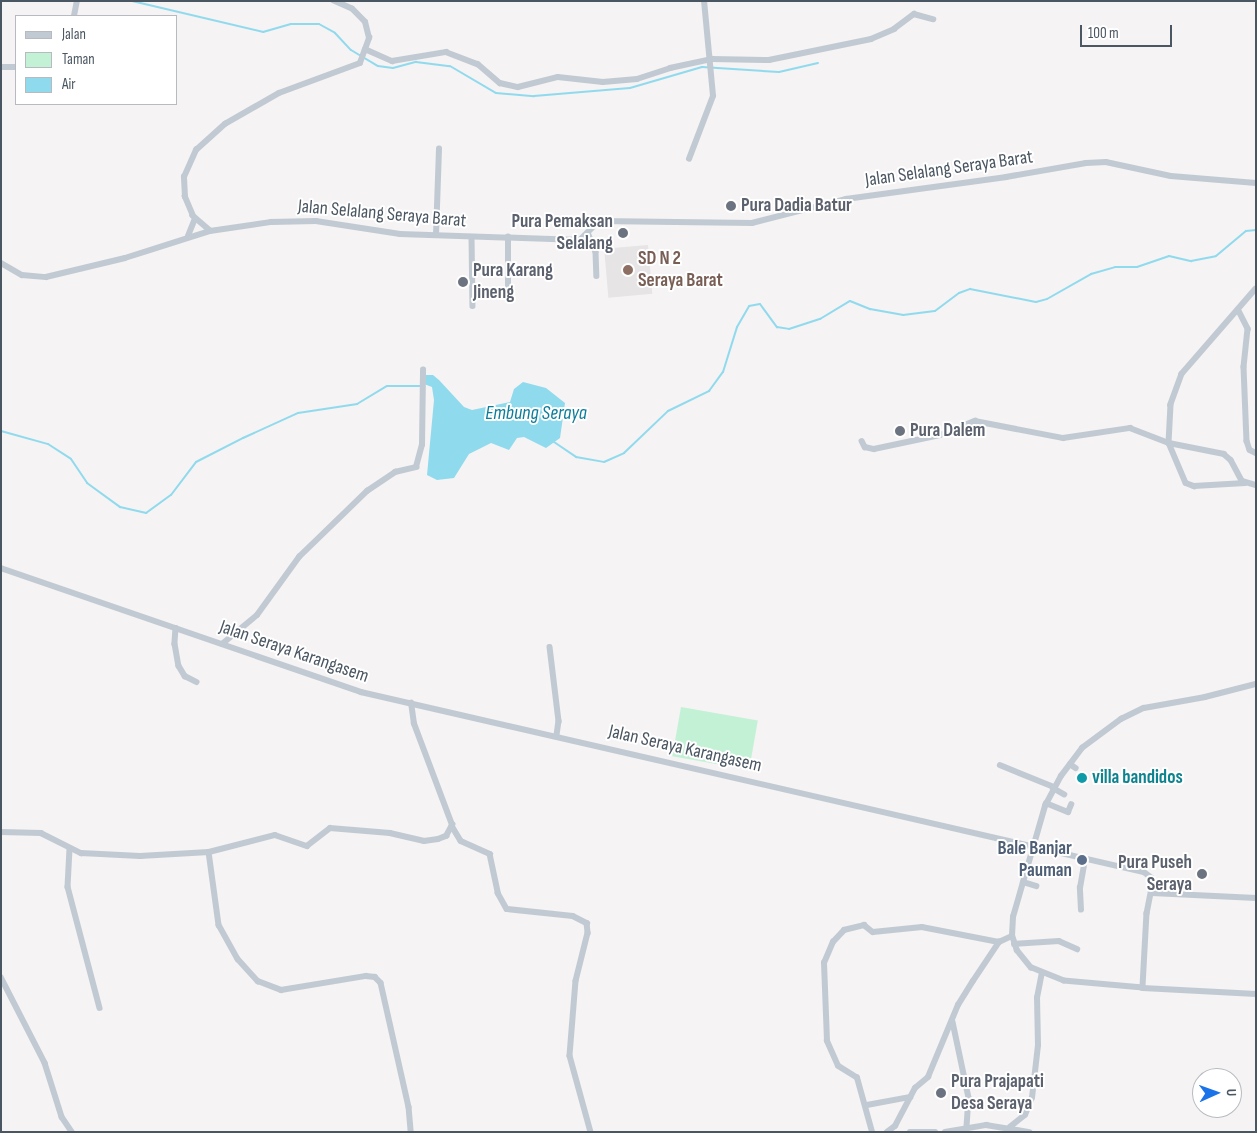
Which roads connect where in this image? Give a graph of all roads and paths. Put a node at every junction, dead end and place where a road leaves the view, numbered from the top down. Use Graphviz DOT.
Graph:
graph roads {
  1 [pos="334,1"];
  2 [pos="704,1"];
  3 [pos="933,19"];
  4 [pos="365,50"];
  5 [pos="712,59"];
  6 [pos="1,67"];
  7 [pos="15,67"];
  8 [pos="439,149"];
  9 [pos="689,159"];
  10 [pos="1256,183"];
  11 [pos="196,219"];
  12 [pos="210,231"];
  13 [pos="589,235"];
  14 [pos="436,236"];
  15 [pos="187,237"];
  16 [pos="472,237"];
  17 [pos="508,237"];
  18 [pos="1,263"];
  19 [pos="597,276"];
  20 [pos="508,286"];
  21 [pos="1256,289"];
  22 [pos="472,306"];
  23 [pos="1239,312"];
  24 [pos="423,370"];
  25 [pos="862,441"];
  26 [pos="1169,443"];
  27 [pos="1256,453"];
  28 [pos="1245,483"];
  29 [pos="1256,485"];
  30 [pos="1,568"];
  31 [pos="176,628"];
  32 [pos="222,644"];
  33 [pos="550,647"];
  34 [pos="197,682"];
  35 [pos="1256,684"];
  36 [pos="411,703"];
  37 [pos="556,736"];
  38 [pos="1000,764"];
  39 [pos="1070,764"];
  40 [pos="1076,768"];
  41 [pos="1053,788"];
  42 [pos="1064,794"];
  43 [pos="1046,803"];
  44 [pos="1071,804"];
  45 [pos="452,825"];
  46 [pos="1,832"];
  47 [pos="1033,845"];
  48 [pos="70,849"];
  49 [pos="210,852"];
  50 [pos="1085,859"];
  51 [pos="1023,882"];
  52 [pos="1036,886"];
  53 [pos="1152,893"];
  54 [pos="1256,898"];
  55 [pos="1081,910"];
  56 [pos="1012,936"];
  57 [pos="999,942"];
  58 [pos="1014,944"];
  59 [pos="1077,949"];
  60 [pos="1042,973"];
  61 [pos="1,977"];
  62 [pos="1143,988"];
  63 [pos="1256,994"];
  64 [pos="100,1008"];
  65 [pos="952,1020"];
  66 [pos="910,1097"];
  67 [pos="867,1105"];
  68 [pos="894,1126"];
  69 [pos="967,1127"];
  70 [pos="1010,1127"];
  71 [pos="72,1132"];
  72 [pos="411,1132"];
  73 [pos="590,1132"];
  74 [pos="872,1132"];
  75 [pos="887,1132"];
  76 [pos="900,1132"];
  77 [pos="910,1132"];
  78 [pos="934,1132"];
  79 [pos="945,1132"];
  80 [pos="1029,1132"];
  1 -- 4 [label="street"];
  2 -- 5 [label="street"];
  3 -- 5 [label="street"];
  4 -- 5 [label="street"];
  4 -- 11 [label="street"];
  5 -- 9 [label="street"];
  6 -- 7 [label="street"];
  8 -- 14 [label="street"];
  10 -- 13 [label="street, Jalan Selalang Seraya Barat"];
  11 -- 12 [label="street"];
  11 -- 15 [label="street"];
  12 -- 14 [label="street, Jalan Selalang Seraya Barat"];
  12 -- 15 [label="street, Jalan Selalang Seraya Barat"];
  13 -- 17 [label="street, Jalan Selalang Seraya Barat"];
  13 -- 19 [label="street"];
  14 -- 16 [label="street, Jalan Selalang Seraya Barat"];
  15 -- 18 [label="street, Jalan Selalang Seraya Barat"];
  16 -- 17 [label="street, Jalan Selalang Seraya Barat"];
  16 -- 22 [label="street"];
  17 -- 20 [label="street"];
  21 -- 23 [label="street"];
  23 -- 26 [label="street"];
  23 -- 27 [label="street"];
  24 -- 32 [label="street"];
  25 -- 26 [label="street"];
  26 -- 28 [label="street"];
  26 -- 28 [label="street"];
  28 -- 29 [label="street"];
  30 -- 31 [label="street, Jalan Seraya Karangasem"];
  31 -- 32 [label="street, Jalan Seraya Karangasem"];
  31 -- 34 [label="street"];
  32 -- 36 [label="street, Jalan Seraya Karangasem"];
  33 -- 37 [label="street"];
  35 -- 39 [label="street"];
  36 -- 37 [label="street, Jalan Seraya Karangasem"];
  36 -- 45 [label="street"];
  37 -- 47 [label="street, Jalan Seraya Karangasem"];
  38 -- 41 [label="street"];
  39 -- 40 [label="street"];
  39 -- 41 [label="street"];
  41 -- 42 [label="street"];
  41 -- 43 [label="street"];
  43 -- 44 [label="street"];
  43 -- 47 [label="street"];
  45 -- 49 [label="street"];
  45 -- 73 [label="street"];
  46 -- 48 [label="street"];
  47 -- 50 [label="street, Jalan Seraya Karangasem"];
  47 -- 51 [label="street"];
  48 -- 49 [label="street"];
  48 -- 64 [label="street"];
  49 -- 72 [label="street"];
  50 -- 53 [label="street, Jalan Seraya Karangasem"];
  50 -- 55 [label="street"];
  51 -- 52 [label="street"];
  51 -- 56 [label="street"];
  53 -- 54 [label="street"];
  53 -- 62 [label="street"];
  56 -- 57 [label="street"];
  56 -- 58 [label="street"];
  57 -- 65 [label="street"];
  57 -- 67 [label="street"];
  58 -- 59 [label="street"];
  58 -- 60 [label="street"];
  60 -- 62 [label="street"];
  60 -- 70 [label="street"];
  61 -- 71 [label="street"];
  62 -- 63 [label="street"];
  65 -- 66 [label="street"];
  65 -- 69 [label="street"];
  66 -- 67 [label="street"];
  66 -- 68 [label="street"];
  67 -- 74 [label="street"];
  68 -- 75 [label="street"];
  68 -- 76 [label="street"];
  69 -- 70 [label="street"];
  69 -- 79 [label="street"];
  70 -- 80 [label="street"];
  77 -- 78 [label="street"];
}
